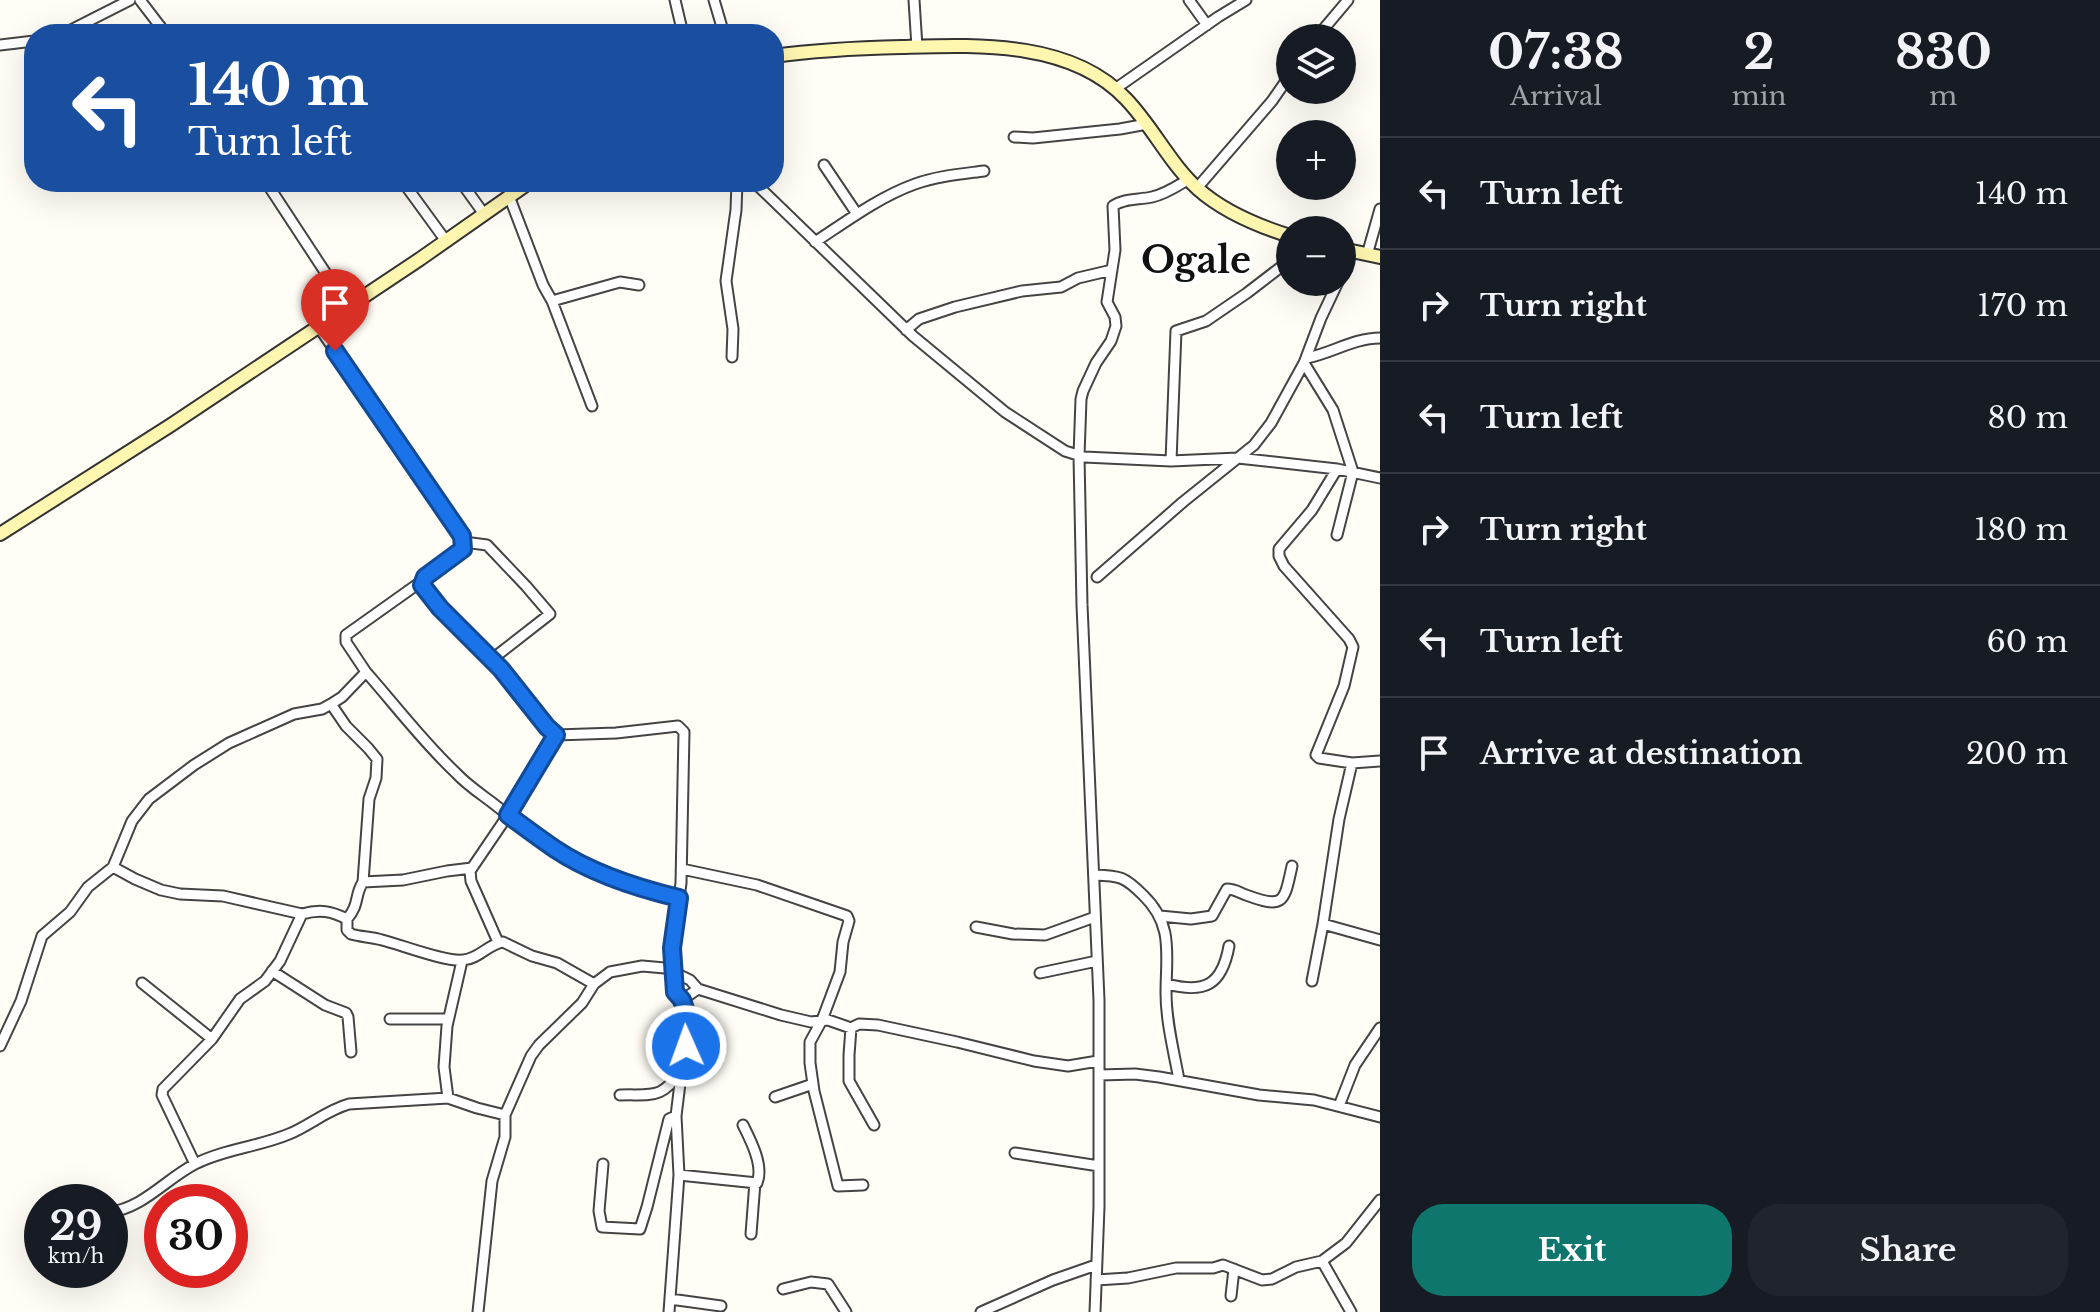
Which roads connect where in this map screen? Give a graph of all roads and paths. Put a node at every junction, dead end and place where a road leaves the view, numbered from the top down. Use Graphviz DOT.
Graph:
graph roads {
  1 [pos="130,0"];
  2 [pos="140,0"];
  3 [pos="675,0"];
  4 [pos="714,0"];
  5 [pos="914,0"];
  6 [pos="1189,0"];
  7 [pos="1246,0"];
  8 [pos="1348,0"];
  9 [pos="83,24"];
  10 [pos="158,24"];
  11 [pos="681,24"];
  12 [pos="721,24"];
  13 [pos="1328,24"];
  14 [pos="1207,25"];
  15 [pos="24,42"];
  16 [pos="0,45"];
  17 [pos="917,47"];
  18 [pos="784,55"];
  19 [pos="1115,89"];
  20 [pos="1276,95"];
  21 [pos="1147,124"];
  22 [pos="1014,137"];
  23 [pos="824,165"];
  24 [pos="984,171"];
  25 [pos="1193,183"];
  26 [pos="273,192"];
  27 [pos="410,192"];
  28 [pos="468,192"];
  29 [pos="515,192"];
  30 [pos="737,192"];
  31 [pos="764,192"];
  32 [pos="509,196"];
  33 [pos="1380,209"];
  34 [pos="484,214"];
  35 [pos="857,214"];
  36 [pos="1276,230"];
  37 [pos="446,241"];
  38 [pos="815,242"];
  39 [pos="1373,256"];
  40 [pos="1112,270"];
  41 [pos="1276,271"];
  42 [pos="639,285"];
  43 [pos="1331,296"];
  44 [pos="552,301"];
  45 [pos="348,307"];
  46 [pos="318,326"];
  47 [pos="906,330"];
  48 [pos="1380,338"];
  49 [pos="732,357"];
  50 [pos="1306,360"];
  51 [pos="592,406"];
  52 [pos="1079,456"];
  53 [pos="1238,458"];
  54 [pos="1171,461"];
  55 [pos="1337,469"];
  56 [pos="1353,472"];
  57 [pos="1380,478"];
  58 [pos="0,534"];
  59 [pos="1337,535"];
  60 [pos="464,542"];
  61 [pos="1097,577"];
  62 [pos="422,581"];
  63 [pos="491,660"];
  64 [pos="366,672"];
  65 [pos="331,704"];
  66 [pos="556,735"];
  67 [pos="1380,761"];
  68 [pos="1352,763"];
  69 [pos="508,815"];
  70 [pos="1292,866"];
  71 [pos="113,867"];
  72 [pos="472,868"];
  73 [pos="682,869"];
  74 [pos="1094,875"];
  75 [pos="363,882"];
  76 [pos="679,898"];
  77 [pos="302,914"];
  78 [pos="1160,916"];
  79 [pos="1095,917"];
  80 [pos="347,919"];
  81 [pos="1323,924"];
  82 [pos="976,927"];
  83 [pos="1380,940"];
  84 [pos="498,942"];
  85 [pos="1229,946"];
  86 [pos="462,961"];
  87 [pos="1097,961"];
  88 [pos="272,971"];
  89 [pos="674,972"];
  90 [pos="1040,973"];
  91 [pos="1312,981"];
  92 [pos="142,983"];
  93 [pos="594,984"];
  94 [pos="1167,984"];
  95 [pos="698,989"];
  96 [pos="682,1000"];
  97 [pos="390,1019"];
  98 [pos="448,1019"];
  99 [pos="822,1020"];
  100 [pos="851,1028"];
  101 [pos="1380,1028"];
  102 [pos="212,1039"];
  103 [pos="0,1046"];
  104 [pos="351,1052"];
  105 [pos="1098,1061"];
  106 [pos="682,1067"];
  107 [pos="1099,1075"];
  108 [pos="1179,1080"];
  109 [pos="813,1084"];
  110 [pos="620,1095"];
  111 [pos="775,1097"];
  112 [pos="448,1098"];
  113 [pos="1339,1106"];
  114 [pos="505,1115"];
  115 [pos="676,1116"];
  116 [pos="1380,1117"];
  117 [pos="743,1125"];
  118 [pos="874,1125"];
  119 [pos="1015,1153"];
  120 [pos="195,1164"];
  121 [pos="603,1164"];
  122 [pos="1099,1166"];
  123 [pos="679,1175"];
  124 [pos="755,1182"];
  125 [pos="863,1185"];
  126 [pos="1380,1200"];
  127 [pos="128,1208"];
  128 [pos="751,1234"];
  129 [pos="1322,1261"];
  130 [pos="1096,1265"];
  131 [pos="1234,1269"];
  132 [pos="1096,1280"];
  133 [pos="783,1289"];
  134 [pos="1231,1296"];
  135 [pos="670,1299"];
  136 [pos="721,1306"];
  137 [pos="478,1312"];
  138 [pos="669,1312"];
  139 [pos="846,1312"];
  140 [pos="981,1312"];
  141 [pos="1095,1312"];
  142 [pos="1351,1312"];
  1 -- 9 [label="street"];
  2 -- 10 [label="street"];
  3 -- 11 [label="street"];
  4 -- 12 [label="street"];
  5 -- 17 [label="street"];
  6 -- 14 [label="street"];
  7 -- 14 [label="street"];
  8 -- 13 [label="street"];
  14 -- 19 [label="street"];
  15 -- 16 [label="street"];
  17 -- 18 [label="street"];
  17 -- 19 [label="street"];
  19 -- 21 [label="street"];
  20 -- 25 [label="street"];
  21 -- 22 [label="street"];
  21 -- 25 [label="street"];
  23 -- 35 [label="street"];
  24 -- 35 [label="street"];
  25 -- 36 [label="street"];
  25 -- 40 [label="street"];
  26 -- 45 [label="street"];
  27 -- 37 [label="street"];
  28 -- 34 [label="street"];
  29 -- 32 [label="street"];
  30 -- 49 [label="street"];
  31 -- 38 [label="street"];
  32 -- 34 [label="street"];
  32 -- 44 [label="street"];
  33 -- 39 [label="street"];
  34 -- 37 [label="street"];
  35 -- 38 [label="street"];
  37 -- 45 [label="street"];
  38 -- 47 [label="street"];
  40 -- 47 [label="street"];
  40 -- 52 [label="street"];
  41 -- 54 [label="street"];
  42 -- 44 [label="street"];
  43 -- 50 [label="street"];
  44 -- 51 [label="street"];
  45 -- 46 [label="street"];
  46 -- 58 [label="street"];
  46 -- 60 [label="street"];
  47 -- 52 [label="street"];
  48 -- 50 [label="street"];
  50 -- 53 [label="street"];
  50 -- 56 [label="street"];
  52 -- 54 [label="street"];
  52 -- 74 [label="street"];
  53 -- 54 [label="street"];
  53 -- 55 [label="street"];
  53 -- 61 [label="street"];
  55 -- 56 [label="street"];
  55 -- 68 [label="street"];
  56 -- 57 [label="street"];
  56 -- 59 [label="street"];
  60 -- 62 [label="street"];
  60 -- 63 [label="street"];
  62 -- 63 [label="street"];
  62 -- 64 [label="street"];
  63 -- 66 [label="street"];
  64 -- 65 [label="street"];
  64 -- 69 [label="street"];
  65 -- 71 [label="street"];
  65 -- 75 [label="street"];
  66 -- 69 [label="street"];
  66 -- 73 [label="street"];
  67 -- 68 [label="street"];
  68 -- 81 [label="street"];
  69 -- 72 [label="street"];
  69 -- 76 [label="street"];
  70 -- 78 [label="street"];
  71 -- 77 [label="street"];
  71 -- 103 [label="street"];
  72 -- 75 [label="street"];
  72 -- 84 [label="street"];
  73 -- 76 [label="street"];
  73 -- 99 [label="street"];
  74 -- 78 [label="street"];
  74 -- 79 [label="street"];
  75 -- 80 [label="street"];
  76 -- 89 [label="street"];
  77 -- 80 [label="street"];
  77 -- 88 [label="street"];
  78 -- 94 [label="street"];
  79 -- 82 [label="street"];
  79 -- 87 [label="street"];
  80 -- 86 [label="street"];
  81 -- 83 [label="street"];
  81 -- 91 [label="street"];
  84 -- 86 [label="street"];
  84 -- 93 [label="street"];
  85 -- 94 [label="street"];
  86 -- 98 [label="street"];
  87 -- 90 [label="street"];
  87 -- 105 [label="street"];
  88 -- 102 [label="street"];
  88 -- 104 [label="street"];
  89 -- 93 [label="street"];
  89 -- 95 [label="street"];
  89 -- 96 [label="street"];
  92 -- 102 [label="street"];
  93 -- 114 [label="street"];
  94 -- 108 [label="street"];
  95 -- 96 [label="street"];
  95 -- 99 [label="street"];
  96 -- 106 [label="street"];
  97 -- 98 [label="street"];
  98 -- 112 [label="street"];
  99 -- 100 [label="street"];
  99 -- 109 [label="street"];
  100 -- 105 [label="street"];
  100 -- 118 [label="street"];
  101 -- 113 [label="street"];
  102 -- 120 [label="street"];
  105 -- 107 [label="street"];
  106 -- 110 [label="street"];
  106 -- 115 [label="street"];
  107 -- 108 [label="street"];
  107 -- 122 [label="street"];
  108 -- 113 [label="street"];
  109 -- 111 [label="street"];
  109 -- 125 [label="street"];
  112 -- 114 [label="street"];
  112 -- 120 [label="street"];
  113 -- 116 [label="street"];
  114 -- 137 [label="street"];
  115 -- 121 [label="street"];
  115 -- 123 [label="street"];
  117 -- 124 [label="street"];
  119 -- 122 [label="street"];
  120 -- 127 [label="street"];
  122 -- 130 [label="street"];
  123 -- 124 [label="street"];
  123 -- 135 [label="street"];
  124 -- 128 [label="street"];
  126 -- 129 [label="street"];
  129 -- 131 [label="street"];
  129 -- 142 [label="street"];
  130 -- 132 [label="street"];
  130 -- 140 [label="street"];
  131 -- 132 [label="street"];
  131 -- 134 [label="street"];
  132 -- 141 [label="street"];
  133 -- 139 [label="street"];
  135 -- 136 [label="street"];
  135 -- 138 [label="street"];
}
